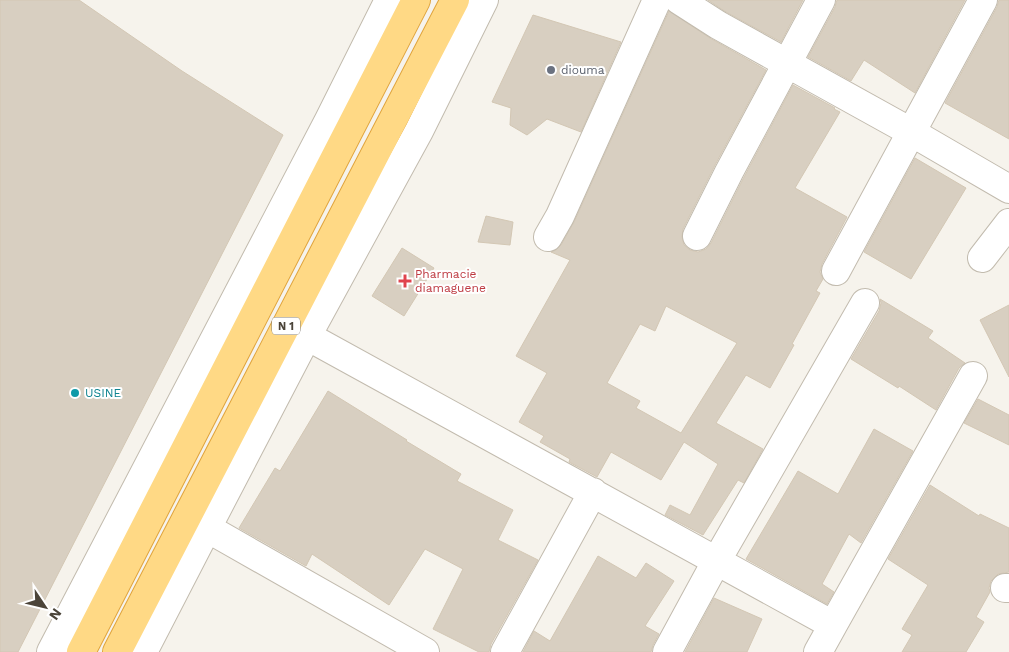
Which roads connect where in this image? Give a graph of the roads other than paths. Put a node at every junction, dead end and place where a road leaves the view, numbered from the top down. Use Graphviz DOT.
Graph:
graph roads {
  1 [pos="389,0"];
  2 [pos="416,0"];
  3 [pos="455,0"];
  4 [pos="484,0"];
  5 [pos="657,0"];
  6 [pos="679,0"];
  7 [pos="821,0"];
  8 [pos="983,0"];
  9 [pos="787,63"];
  10 [pos="339,126"];
  11 [pos="911,132"];
  12 [pos="1009,189"];
  13 [pos="1009,223"];
  14 [pos="698,236"];
  15 [pos="548,237"];
  16 [pos="982,258"];
  17 [pos="836,271"];
  18 [pos="865,303"];
  19 [pos="307,336"];
  20 [pos="973,376"];
  21 [pos="593,492"];
  22 [pos="197,523"];
  23 [pos="717,560"];
  24 [pos="833,625"];
  25 [pos="390,643"];
  26 [pos="51,652"];
  27 [pos="81,652"];
  28 [pos="117,652"];
  29 [pos="143,652"];
  30 [pos="425,652"];
  31 [pos="506,652"];
  32 [pos="667,652"];
  33 [pos="818,652"];
  1 -- 10 [label="street"];
  2 -- 10 [label="highway, N 1"];
  3 -- 22 [label="highway, N 1"];
  4 -- 19 [label="street"];
  5 -- 15 [label="street"];
  6 -- 9 [label="street"];
  7 -- 9 [label="street"];
  8 -- 11 [label="street"];
  9 -- 11 [label="street"];
  9 -- 14 [label="street"];
  10 -- 26 [label="street"];
  10 -- 27 [label="highway, N 1"];
  11 -- 12 [label="street"];
  11 -- 17 [label="street"];
  13 -- 16 [label="street"];
  18 -- 23 [label="street"];
  19 -- 21 [label="street"];
  19 -- 22 [label="street"];
  20 -- 24 [label="street"];
  21 -- 23 [label="street"];
  21 -- 31 [label="street"];
  22 -- 25 [label="street"];
  22 -- 28 [label="highway, N 1"];
  22 -- 29 [label="street"];
  23 -- 24 [label="street"];
  23 -- 32 [label="street"];
  24 -- 33 [label="street"];
  25 -- 30 [label="street"];
}
